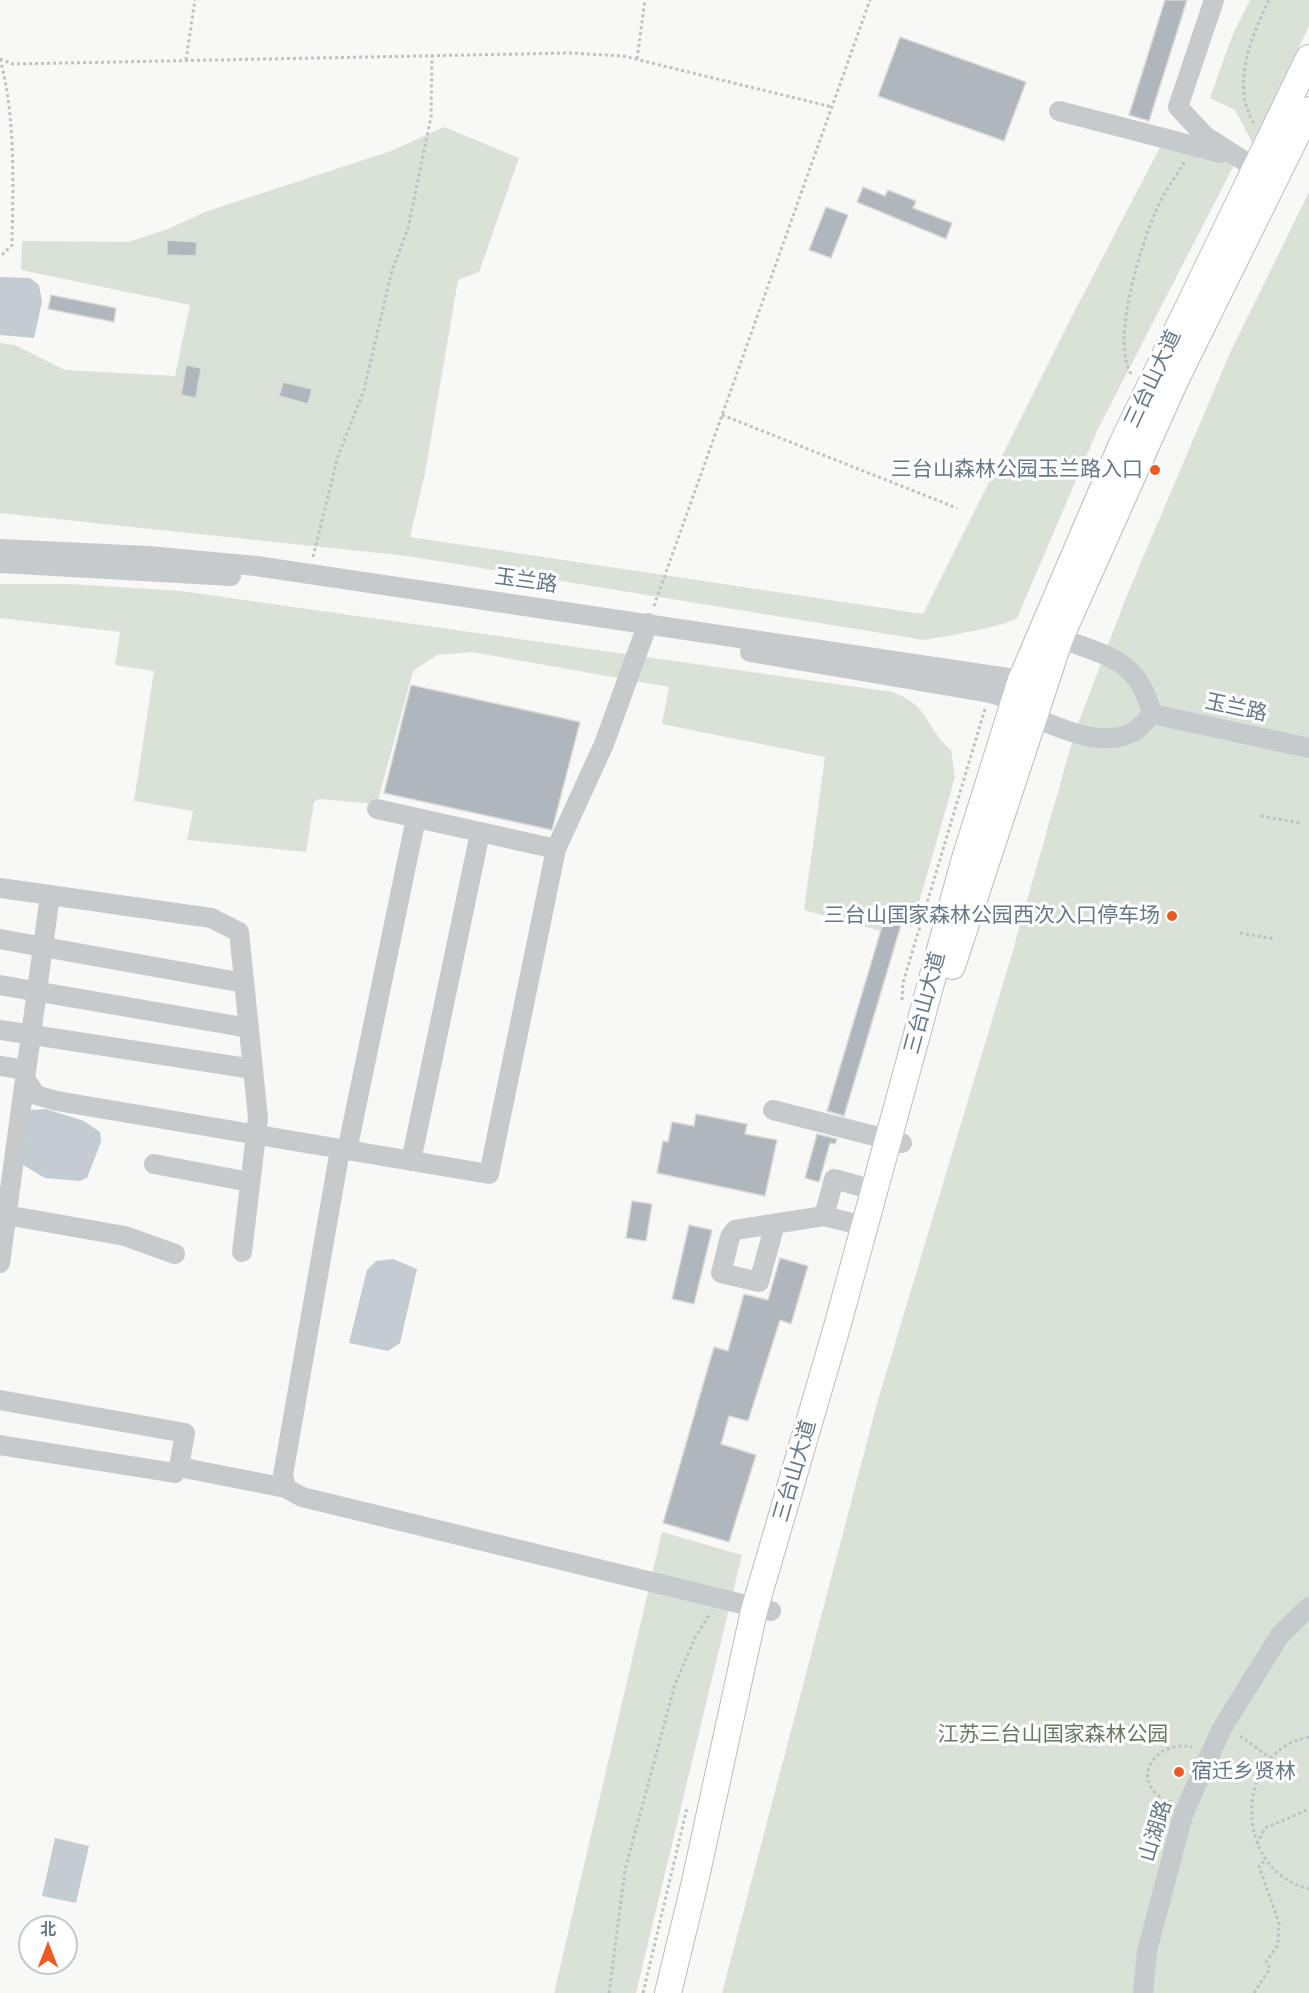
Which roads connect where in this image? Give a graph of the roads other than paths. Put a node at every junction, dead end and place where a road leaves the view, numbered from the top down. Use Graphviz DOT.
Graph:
graph roads {
  1 [pos="1214,0"];
  2 [pos="1309,58"];
  3 [pos="1309,110"];
  4 [pos="1059,111"];
  5 [pos="1247,162"];
  6 [pos="0,549"];
  7 [pos="0,563"];
  8 [pos="646,628"];
  9 [pos="1060,638"];
  10 [pos="1030,697"];
  11 [pos="1152,714"];
  12 [pos="1309,748"];
  13 [pos="376,810"];
  14 [pos="416,818"];
  15 [pos="480,832"];
  16 [pos="556,849"];
  17 [pos="0,888"];
  18 [pos="50,895"];
  19 [pos="0,939"];
  20 [pos="43,947"];
  21 [pos="244,983"];
  22 [pos="0,985"];
  23 [pos="37,991"];
  24 [pos="249,1028"];
  25 [pos="0,1029"];
  26 [pos="31,1034"];
  27 [pos="0,1066"];
  28 [pos="253,1070"];
  29 [pos="25,1075"];
  30 [pos="773,1110"];
  31 [pos="256,1136"];
  32 [pos="895,1141"];
  33 [pos="343,1150"];
  34 [pos="411,1161"];
  35 [pos="154,1164"];
  36 [pos="250,1182"];
  37 [pos="874,1190"];
  38 [pos="6,1215"];
  39 [pos="824,1216"];
  40 [pos="776,1224"];
  41 [pos="864,1226"];
  42 [pos="242,1252"];
  43 [pos="175,1254"];
  44 [pos="0,1263"];
  45 [pos="0,1400"];
  46 [pos="0,1445"];
  47 [pos="179,1467"];
  48 [pos="286,1488"];
  49 [pos="754,1607"];
  50 [pos="1309,1607"];
  51 [pos="668,1993"];
  52 [pos="681,1993"];
  53 [pos="1143,1993"];
  1 -- 5 [label="street"];
  2 -- 5 [label="main road, 三台山大道"];
  3 -- 9 [label="main road, 三台山大道"];
  4 -- 5 [label="street"];
  5 -- 10 [label="main road, 三台山大道"];
  6 -- 8 [label="street, 玉兰路"];
  7 -- 8 [label="street, 玉兰路"];
  8 -- 10 [label="street, 玉兰路"];
  8 -- 16 [label="street"];
  9 -- 10 [label="main road, 三台山大道"];
  9 -- 11 [label="street"];
  10 -- 11 [label="street, 玉兰路"];
  10 -- 32 [label="main road, 三台山大道"];
  11 -- 12 [label="street, 玉兰路"];
  13 -- 14 [label="street"];
  14 -- 15 [label="street"];
  14 -- 33 [label="street"];
  15 -- 16 [label="street"];
  15 -- 34 [label="street"];
  16 -- 34 [label="street"];
  17 -- 18 [label="street"];
  18 -- 20 [label="street"];
  18 -- 21 [label="street"];
  19 -- 20 [label="street"];
  20 -- 21 [label="street"];
  20 -- 23 [label="street"];
  21 -- 24 [label="street"];
  22 -- 23 [label="street"];
  23 -- 24 [label="street"];
  23 -- 26 [label="street"];
  24 -- 28 [label="street"];
  25 -- 26 [label="street"];
  26 -- 28 [label="street"];
  26 -- 29 [label="street"];
  27 -- 29 [label="street"];
  28 -- 31 [label="street"];
  29 -- 31 [label="street"];
  29 -- 38 [label="street"];
  30 -- 32 [label="street"];
  31 -- 33 [label="street"];
  31 -- 36 [label="street"];
  32 -- 37 [label="main road, 三台山大道"];
  32 -- 49 [label="main road, 三台山大道"];
  33 -- 34 [label="street"];
  33 -- 48 [label="street"];
  35 -- 36 [label="street"];
  36 -- 42 [label="street"];
  37 -- 39 [label="street"];
  37 -- 41 [label="main road, 三台山大道"];
  38 -- 43 [label="street"];
  38 -- 44 [label="street"];
  39 -- 40 [label="street"];
  39 -- 41 [label="street"];
  41 -- 49 [label="main road, 三台山大道"];
  45 -- 47 [label="street"];
  46 -- 47 [label="street"];
  47 -- 48 [label="street"];
  48 -- 49 [label="street"];
  49 -- 51 [label="main road, 三台山大道"];
  49 -- 52 [label="main road, 三台山大道"];
  50 -- 53 [label="street, 山湖路"];
}
